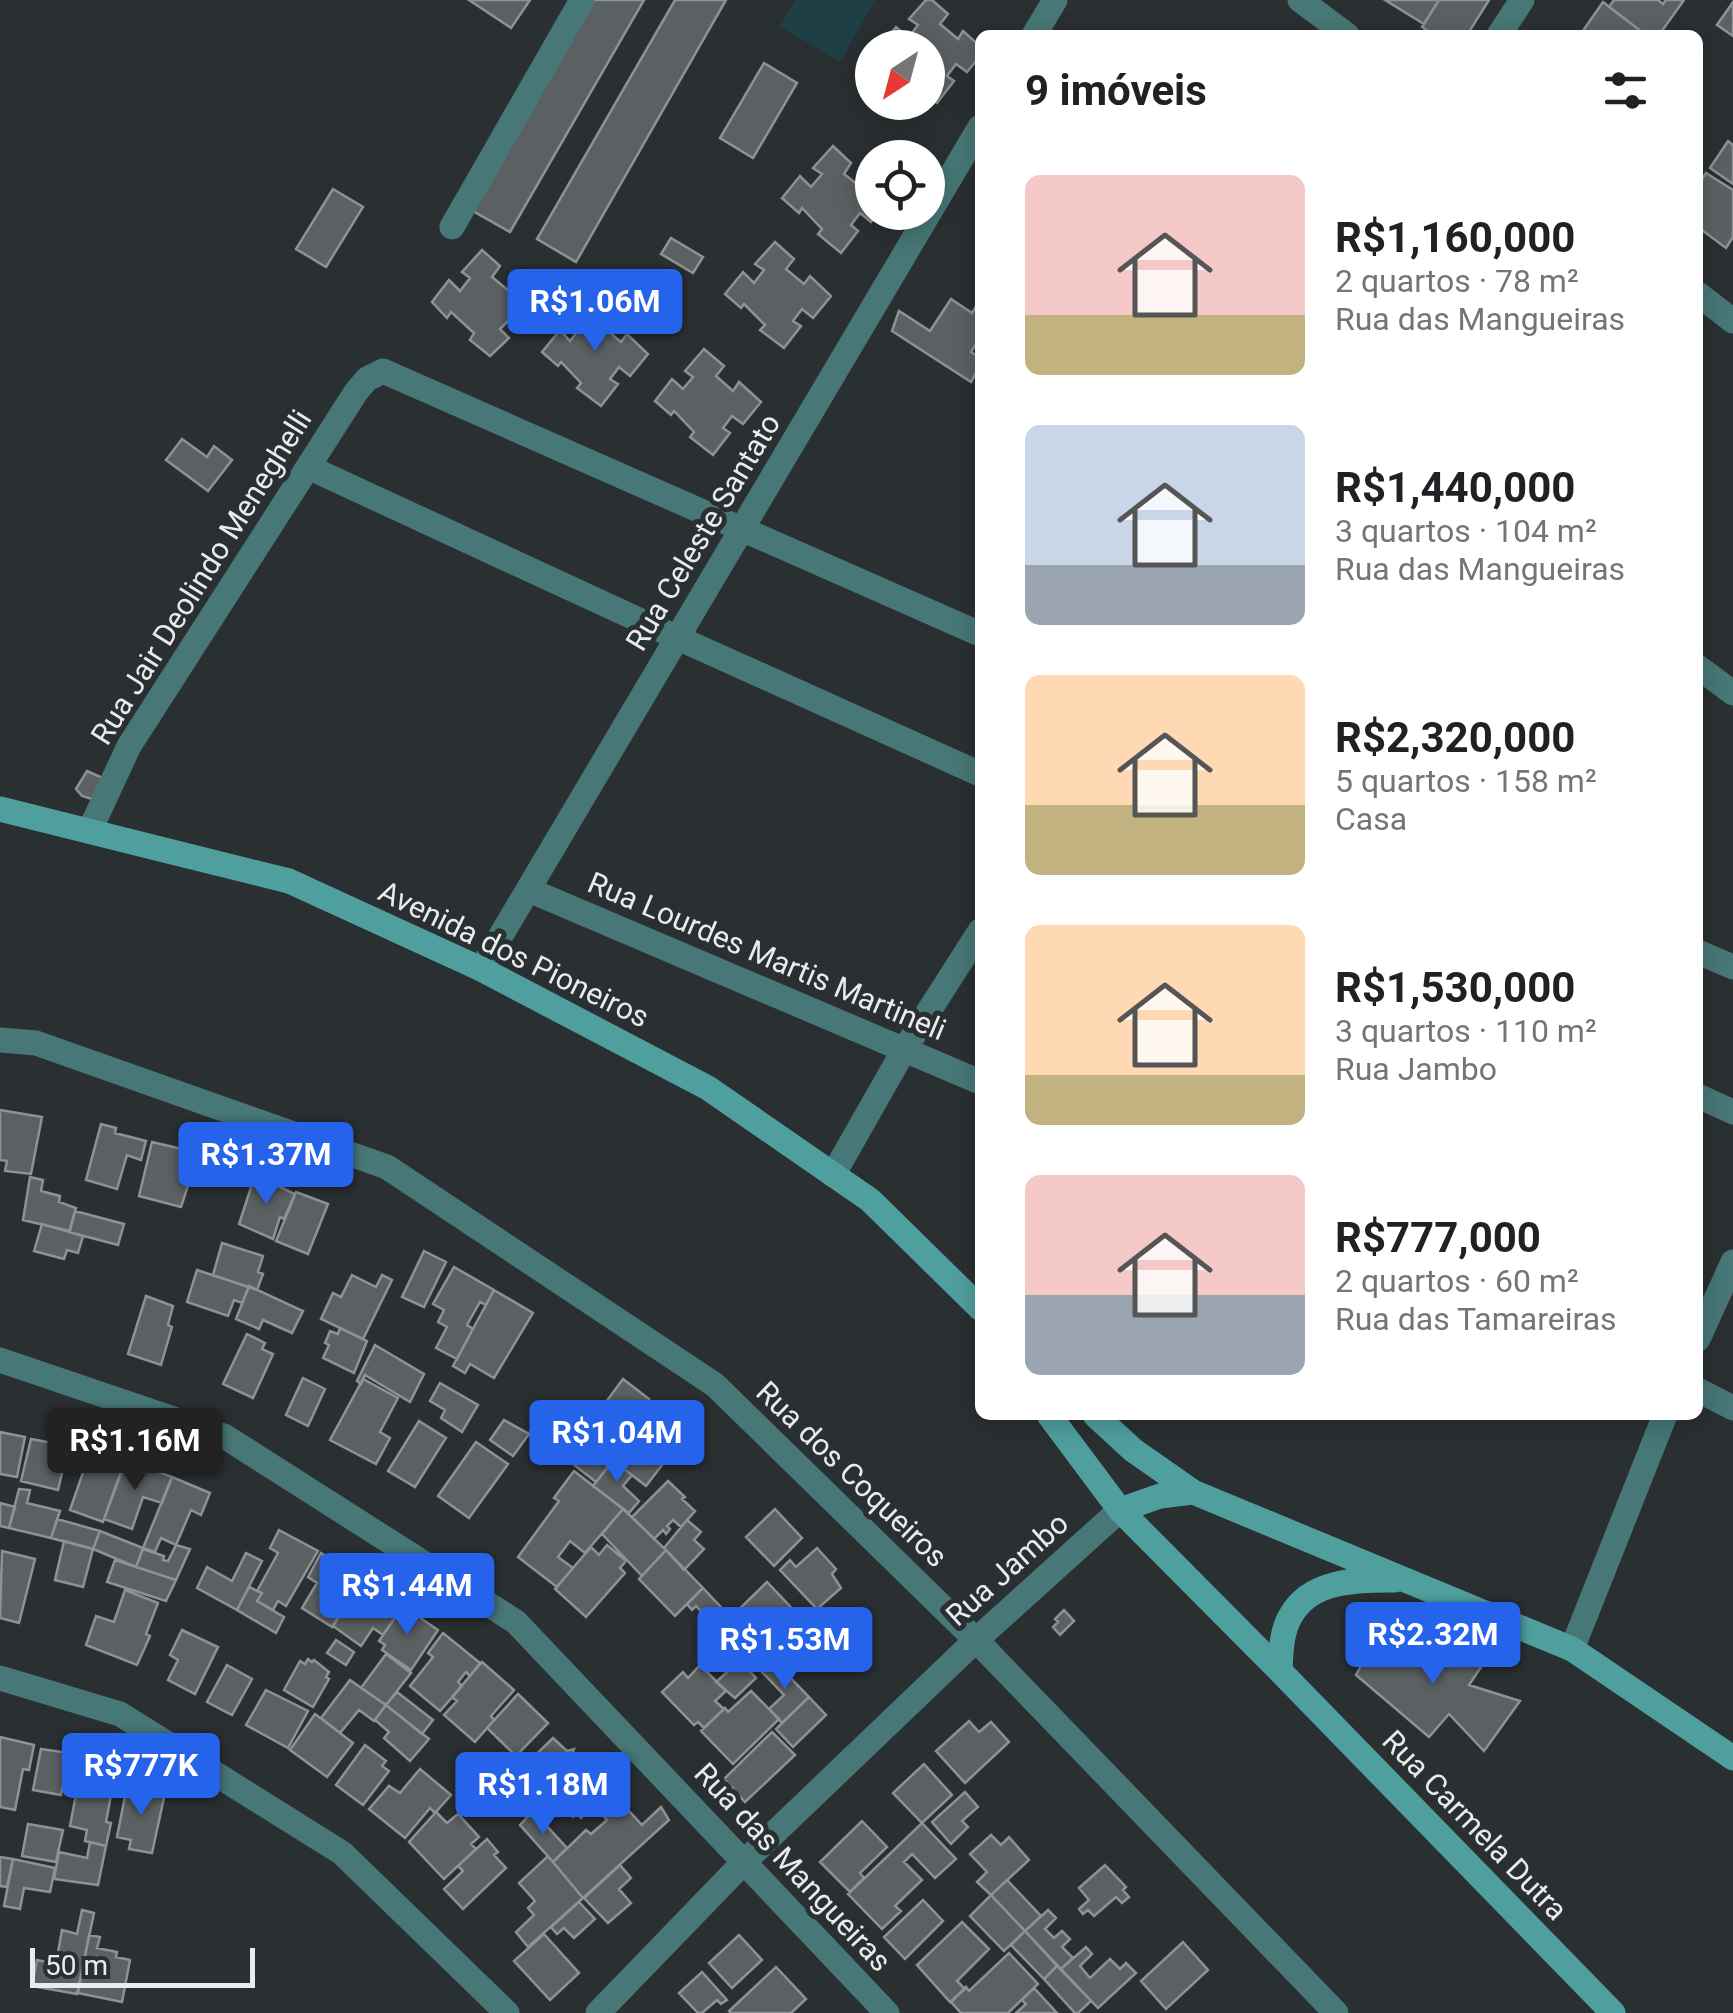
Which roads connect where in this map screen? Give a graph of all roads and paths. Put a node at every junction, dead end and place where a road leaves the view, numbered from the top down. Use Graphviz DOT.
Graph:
graph roads {
  1 [pos="582,0"];
  2 [pos="1055,0"];
  3 [pos="1300,0"];
  4 [pos="1522,0"];
  5 [pos="1037,30"];
  6 [pos="1340,30"];
  7 [pos="1502,30"];
  8 [pos="975,142"];
  9 [pos="452,227"];
  10 [pos="1703,298"];
  11 [pos="1733,320"];
  12 [pos="308,467"];
  13 [pos="742,529"];
  14 [pos="975,632"];
  15 [pos="678,638"];
  16 [pos="1703,671"];
  17 [pos="1733,693"];
  18 [pos="975,772"];
  19 [pos="0,809"];
  20 [pos="90,830"];
  21 [pos="529,890"];
  22 [pos="975,940"];
  23 [pos="1703,954"];
  24 [pos="1733,967"];
  25 [pos="480,968"];
  26 [pos="0,1040"];
  27 [pos="904,1050"];
  28 [pos="975,1080"];
  29 [pos="1703,1098"];
  30 [pos="1733,1112"];
  31 [pos="833,1175"];
  32 [pos="1733,1262"];
  33 [pos="942,1272"];
  34 [pos="975,1303"];
  35 [pos="975,1316"];
  36 [pos="1703,1328"];
  37 [pos="0,1360"];
  38 [pos="1703,1393"];
  39 [pos="1733,1408"];
  40 [pos="1053,1420"];
  41 [pos="1100,1420"];
  42 [pos="1663,1420"];
  43 [pos="1193,1492"];
  44 [pos="1120,1510"];
  45 [pos="1410,1580"];
  46 [pos="976,1640"];
  47 [pos="1572,1649"];
  48 [pos="1280,1671"];
  49 [pos="0,1678"];
  50 [pos="1733,1758"];
  51 [pos="744,1862"];
  52 [pos="507,2013"];
  53 [pos="598,2013"];
  54 [pos="887,2013"];
  55 [pos="1336,2013"];
  56 [pos="1613,2013"];
  1 -- 9 [label="street"];
  2 -- 5 [label="street"];
  3 -- 6 [label="street"];
  4 -- 7 [label="street"];
  8 -- 13 [label="street, Rua Celeste Santato"];
  10 -- 11 [label="street"];
  12 -- 13 [label="street, Rua Jair Deolindo Meneghelli"];
  12 -- 15 [label="street"];
  12 -- 20 [label="street, Rua Jair Deolindo Meneghelli"];
  13 -- 14 [label="street"];
  13 -- 15 [label="street, Rua Celeste Santato"];
  15 -- 18 [label="street"];
  15 -- 21 [label="street, Rua Celeste Santato"];
  16 -- 17 [label="street"];
  19 -- 20 [label="main road, Avenida dos Pioneiros"];
  20 -- 25 [label="main road, Avenida dos Pioneiros"];
  21 -- 25 [label="street, Rua Celeste Santato"];
  21 -- 27 [label="street, Rua Lourdes Martis Martineli"];
  22 -- 27 [label="street"];
  23 -- 24 [label="street"];
  25 -- 31 [label="main road, Avenida dos Pioneiros"];
  26 -- 46 [label="street, Rua dos Coqueiros"];
  27 -- 28 [label="street, Rua Lourdes Martis Martineli"];
  27 -- 31 [label="street"];
  29 -- 30 [label="street"];
  31 -- 33 [label="main road, Avenida dos Pioneiros"];
  32 -- 36 [label="street"];
  33 -- 34 [label="main road"];
  33 -- 35 [label="main road"];
  37 -- 51 [label="street, Rua das Mangueiras"];
  38 -- 39 [label="street"];
  40 -- 44 [label="main road, Rua Carmela Dutra"];
  41 -- 43 [label="main road"];
  42 -- 47 [label="street"];
  43 -- 44 [label="main road"];
  43 -- 45 [label="main road"];
  44 -- 46 [label="street, Rua Jambo"];
  44 -- 48 [label="main road, Rua Carmela Dutra"];
  45 -- 47 [label="main road"];
  45 -- 48 [label="main road"];
  46 -- 51 [label="street, Rua Jambo"];
  46 -- 55 [label="street, Rua dos Coqueiros"];
  47 -- 50 [label="main road"];
  48 -- 56 [label="main road, Rua Carmela Dutra"];
  49 -- 52 [label="street"];
  51 -- 53 [label="street, Rua Jambo"];
  51 -- 54 [label="street, Rua das Mangueiras"];
}
